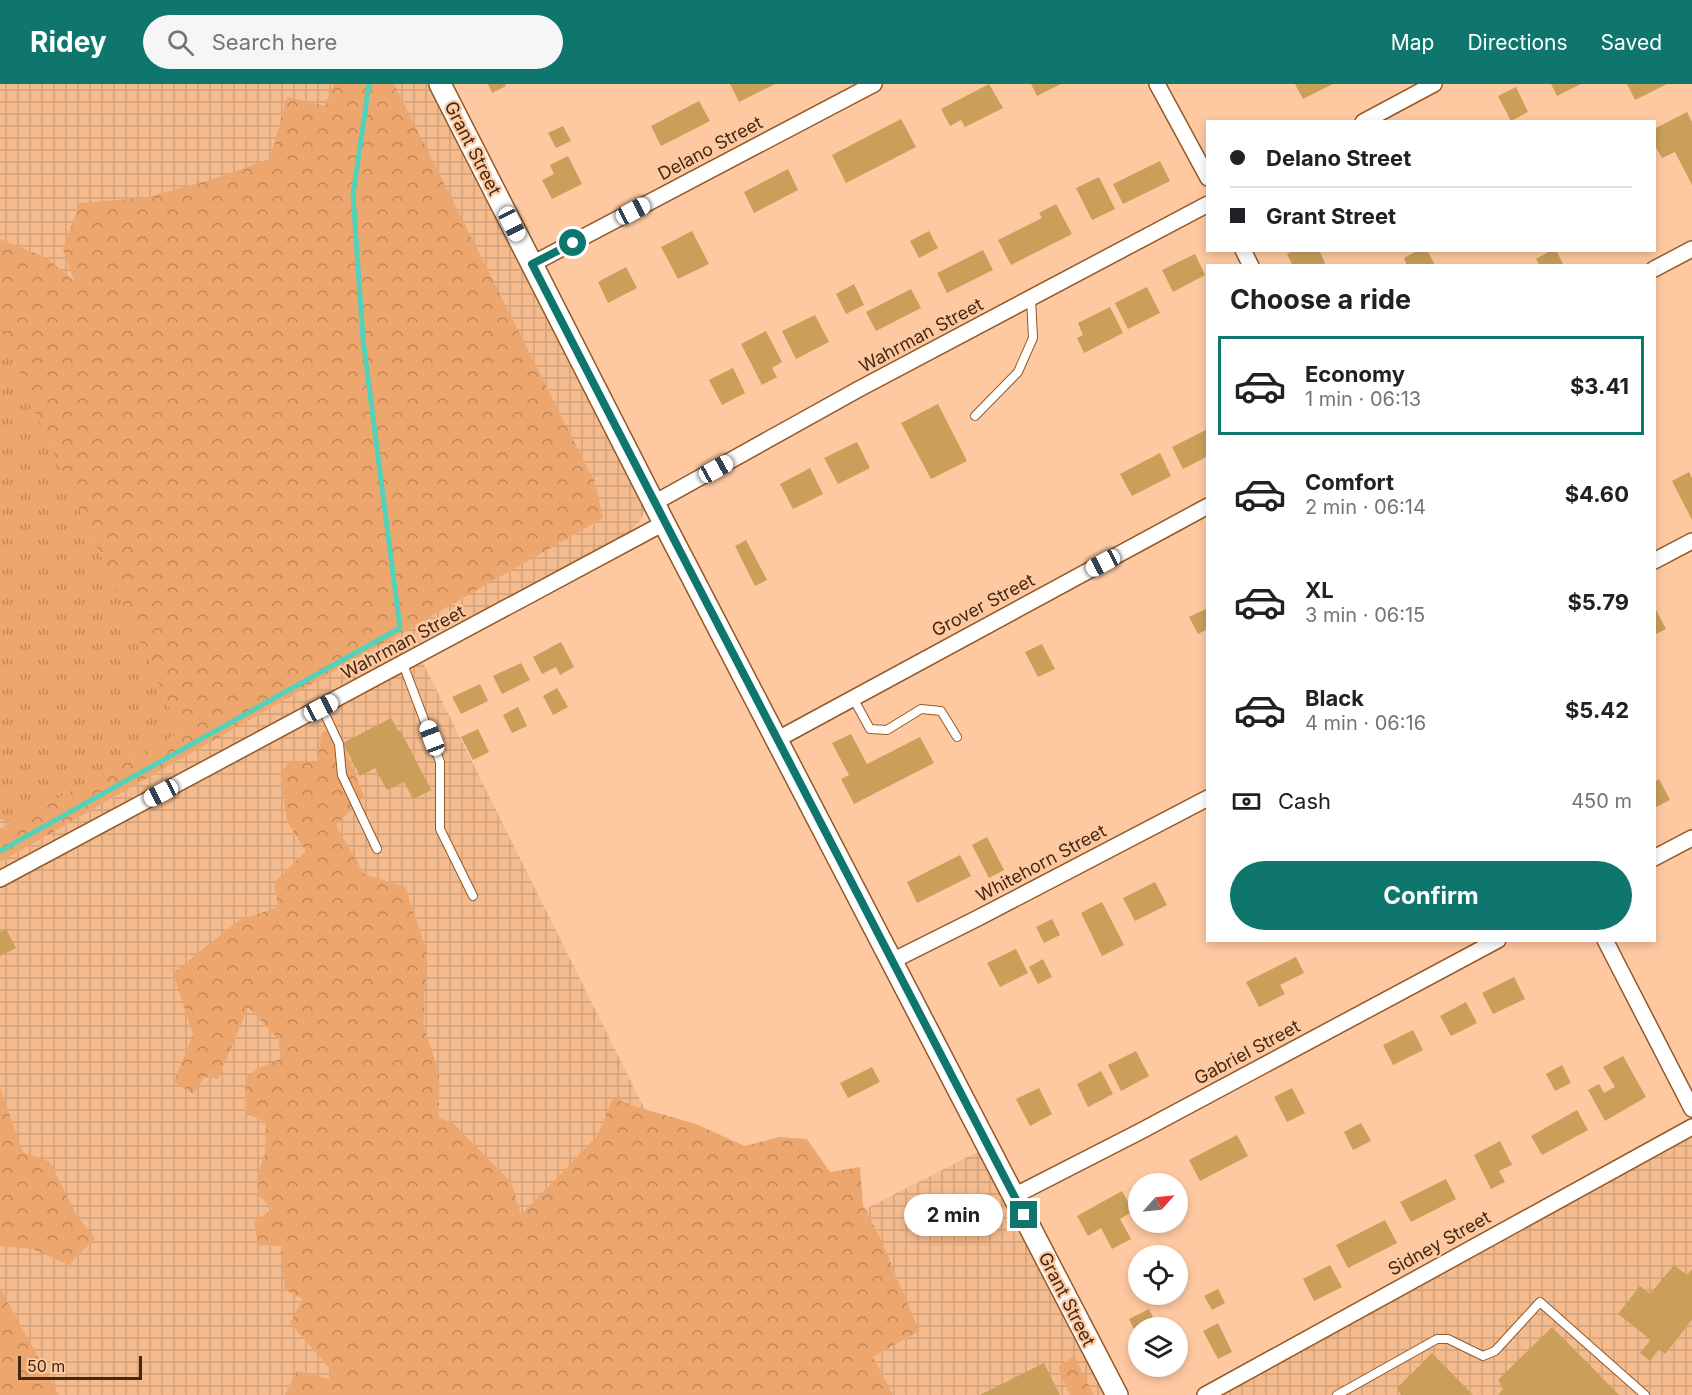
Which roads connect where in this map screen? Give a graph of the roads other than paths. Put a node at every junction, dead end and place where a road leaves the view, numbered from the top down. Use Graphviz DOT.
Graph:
graph roads {
  1 [pos="440,84"];
  2 [pos="874,84"];
  3 [pos="1156,84"];
  4 [pos="1434,84"];
  5 [pos="1367,120"];
  6 [pos="1206,174"];
  7 [pos="1206,205"];
  8 [pos="1692,249"];
  9 [pos="532,264"];
  10 [pos="1656,268"];
  11 [pos="1031,298"];
  12 [pos="975,416"];
  13 [pos="654,503"];
  14 [pos="1206,507"];
  15 [pos="664,523"];
  16 [pos="1692,541"];
  17 [pos="1656,560"];
  18 [pos="403,664"];
  19 [pos="853,698"];
  20 [pos="321,708"];
  21 [pos="957,737"];
  22 [pos="778,739"];
  23 [pos="1206,799"];
  24 [pos="1692,838"];
  25 [pos="377,849"];
  26 [pos="1656,857"];
  27 [pos="0,879"];
  28 [pos="473,896"];
  29 [pos="1494,942"];
  30 [pos="1606,942"];
  31 [pos="892,961"];
  32 [pos="1692,1109"];
  33 [pos="1692,1127"];
  34 [pos="1014,1196"];
  35 [pos="1117,1395"];
  36 [pos="1205,1395"];
  37 [pos="1337,1395"];
  38 [pos="1645,1395"];
  1 -- 9 [label="street, Grant Street"];
  2 -- 9 [label="street, Delano Street"];
  3 -- 6 [label="street"];
  4 -- 5 [label="street"];
  7 -- 11 [label="street, Wahrman Street"];
  8 -- 10 [label="street"];
  9 -- 13 [label="street, Grant Street"];
  11 -- 12 [label="lane"];
  11 -- 13 [label="street, Wahrman Street"];
  13 -- 15 [label="street, Grant Street"];
  14 -- 19 [label="street, Grover Street"];
  15 -- 18 [label="street, Wahrman Street"];
  15 -- 22 [label="street, Grant Street"];
  16 -- 17 [label="street"];
  18 -- 20 [label="street, Wahrman Street"];
  18 -- 28 [label="lane"];
  19 -- 21 [label="lane"];
  19 -- 22 [label="street, Grover Street"];
  20 -- 25 [label="lane"];
  20 -- 27 [label="street, Wahrman Street"];
  22 -- 31 [label="street, Grant Street"];
  23 -- 31 [label="street, Whitehorn Street"];
  24 -- 26 [label="street"];
  29 -- 34 [label="street, Gabriel Street"];
  30 -- 32 [label="street"];
  31 -- 34 [label="street, Grant Street"];
  33 -- 36 [label="street, Sidney Street"];
  34 -- 35 [label="street, Grant Street"];
  37 -- 38 [label="lane"];
}
